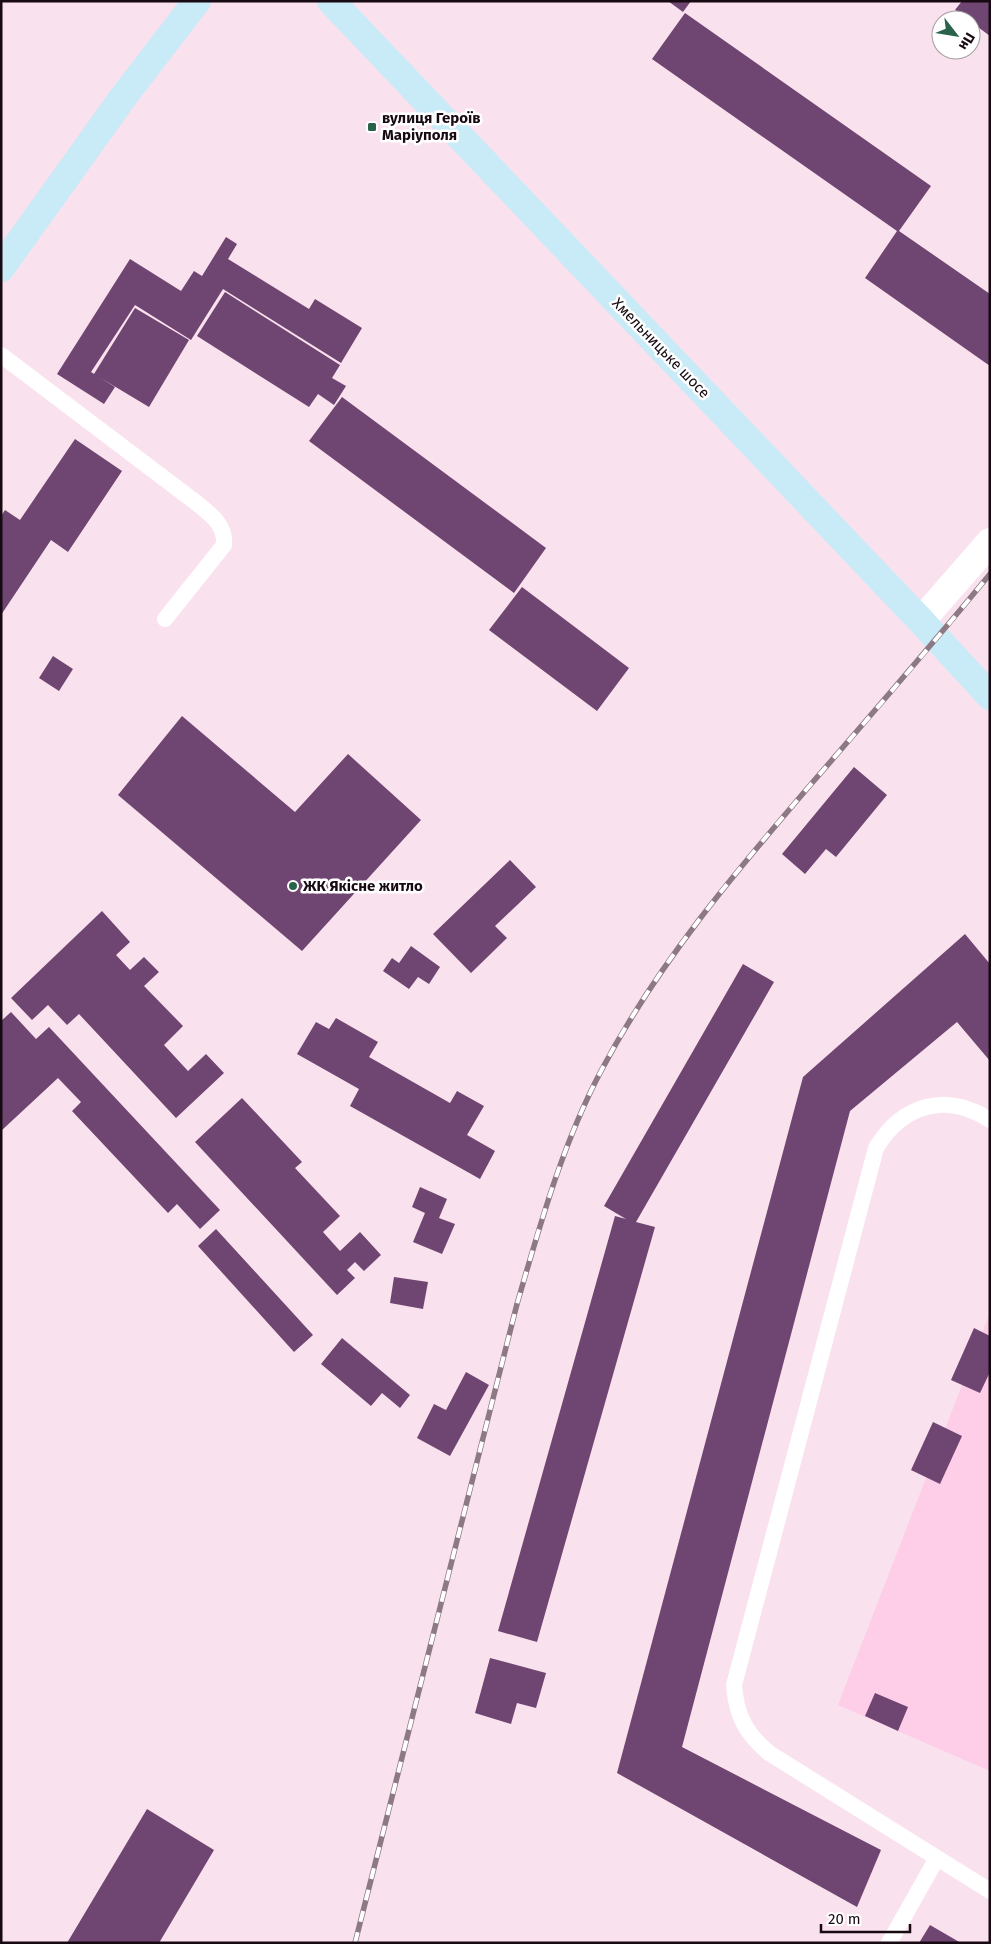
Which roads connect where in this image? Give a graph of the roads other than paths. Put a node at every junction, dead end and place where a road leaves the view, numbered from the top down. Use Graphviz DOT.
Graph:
graph roads {
  1 [pos="197,1"];
  2 [pos="330,1"];
  3 [pos="1,268"];
  4 [pos="1,355"];
  5 [pos="990,542"];
  6 [pos="165,619"];
  7 [pos="921,621"];
  8 [pos="990,696"];
  9 [pos="990,1120"];
  10 [pos="937,1858"];
  11 [pos="990,1891"];
  12 [pos="889,1943"];
  1 -- 3 [label="street"];
  2 -- 7 [label="street, Хмельницьке шосе"];
  4 -- 6 [label="lane"];
  5 -- 7 [label="street"];
  7 -- 8 [label="street, Хмельницьке шосе"];
  9 -- 10 [label="lane"];
  10 -- 11 [label="lane"];
  10 -- 12 [label="lane"];
}
